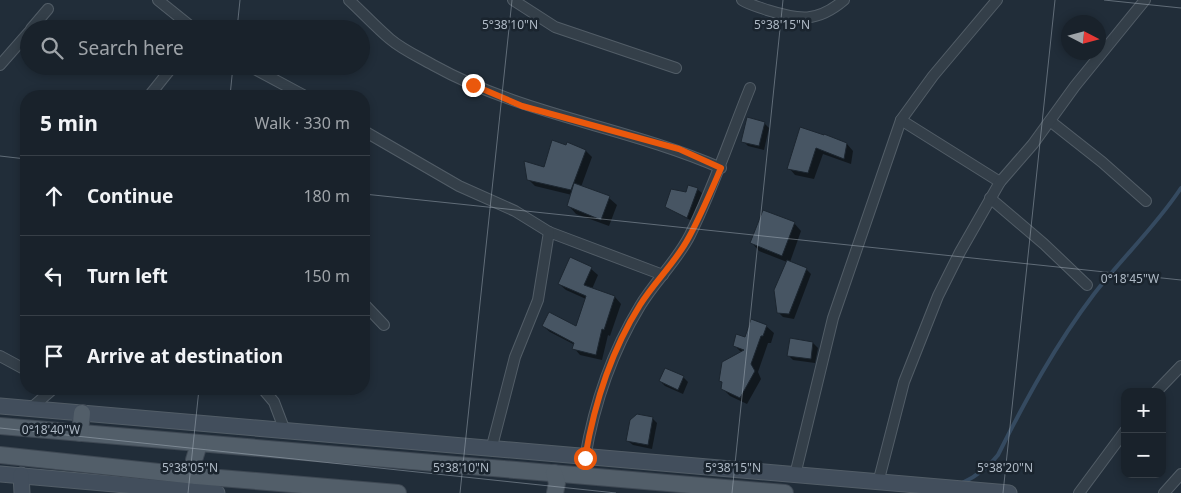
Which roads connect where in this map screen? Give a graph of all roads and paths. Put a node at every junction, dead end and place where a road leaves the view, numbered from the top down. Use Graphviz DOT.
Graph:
graph roads {
  1 [pos="158,0"];
  2 [pos="349,0"];
  3 [pos="513,0"];
  4 [pos="742,0"];
  5 [pos="844,0"];
  6 [pos="997,0"];
  7 [pos="1145,0"];
  8 [pos="48,9"];
  9 [pos="39,20"];
  10 [pos="183,20"];
  11 [pos="20,42"];
  12 [pos="0,65"];
  13 [pos="676,68"];
  14 [pos="166,75"];
  15 [pos="266,75"];
  16 [pos="750,88"];
  17 [pos="154,90"];
  18 [pos="294,90"];
  19 [pos="901,120"];
  20 [pos="1050,121"];
  21 [pos="370,134"];
  22 [pos="721,168"];
  23 [pos="1000,182"];
  24 [pos="990,198"];
  25 [pos="1146,201"];
  26 [pos="549,232"];
  27 [pos="663,274"];
  28 [pos="1087,285"];
  29 [pos="370,310"];
  30 [pos="384,325"];
  31 [pos="0,356"];
  32 [pos="1181,366"];
  33 [pos="20,367"];
  34 [pos="1160,388"];
  35 [pos="46,395"];
  36 [pos="268,395"];
  37 [pos="0,406"];
  38 [pos="30,409"];
  39 [pos="82,413"];
  40 [pos="0,426"];
  41 [pos="286,431"];
  42 [pos="80,433"];
  43 [pos="1124,433"];
  44 [pos="199,444"];
  45 [pos="491,450"];
  46 [pos="0,455"];
  47 [pos="585,458"];
  48 [pos="554,473"];
  49 [pos="0,474"];
  50 [pos="1181,474"];
  51 [pos="21,475"];
  52 [pos="795,475"];
  53 [pos="196,476"];
  54 [pos="878,482"];
  55 [pos="22,493"];
  56 [pos="217,493"];
  57 [pos="398,493"];
  58 [pos="555,493"];
  59 [pos="785,493"];
  60 [pos="1009,493"];
  61 [pos="1079,493"];
  62 [pos="1164,493"];
  1 -- 10 [label="street"];
  2 -- 22 [label="street"];
  3 -- 13 [label="street"];
  4 -- 5 [label="street"];
  6 -- 19 [label="street"];
  7 -- 20 [label="street"];
  8 -- 9 [label="street"];
  11 -- 12 [label="street"];
  14 -- 17 [label="street"];
  15 -- 18 [label="street"];
  16 -- 22 [label="street"];
  19 -- 23 [label="street"];
  19 -- 52 [label="street"];
  20 -- 23 [label="street"];
  20 -- 25 [label="street"];
  21 -- 26 [label="street"];
  22 -- 27 [label="street"];
  23 -- 24 [label="street"];
  24 -- 28 [label="street"];
  24 -- 54 [label="street"];
  26 -- 27 [label="street"];
  26 -- 45 [label="street"];
  27 -- 47 [label="street"];
  29 -- 30 [label="street"];
  31 -- 33 [label="street"];
  32 -- 34 [label="street"];
  35 -- 38 [label="street"];
  36 -- 41 [label="street"];
  37 -- 38 [label="street"];
  38 -- 39 [label="street"];
  39 -- 41 [label="street"];
  39 -- 42 [label="main road"];
  40 -- 42 [label="main road"];
  41 -- 45 [label="street"];
  42 -- 44 [label="main road"];
  43 -- 61 [label="street"];
  44 -- 48 [label="main road"];
  44 -- 53 [label="main road"];
  45 -- 47 [label="street"];
  46 -- 53 [label="main road"];
  47 -- 52 [label="street"];
  48 -- 58 [label="main road"];
  48 -- 59 [label="main road"];
  49 -- 51 [label="street"];
  50 -- 62 [label="street"];
  51 -- 55 [label="street"];
  51 -- 56 [label="street"];
  52 -- 54 [label="street"];
  53 -- 57 [label="main road"];
  54 -- 60 [label="street"];
}
